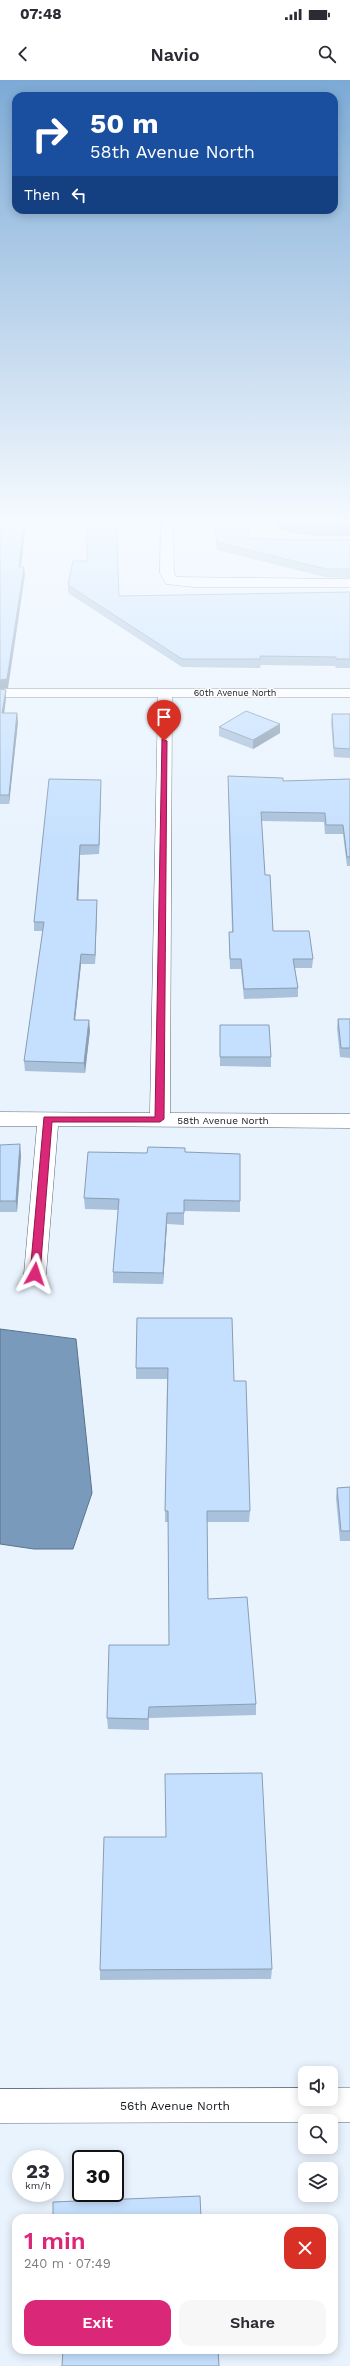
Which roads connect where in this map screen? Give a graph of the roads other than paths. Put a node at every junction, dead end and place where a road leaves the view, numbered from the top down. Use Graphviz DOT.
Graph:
graph roads {
  1 [pos="0,693"];
  2 [pos="165,693"];
  3 [pos="350,693"];
  4 [pos="0,1118"];
  5 [pos="48,1119"];
  6 [pos="160,1119"];
  7 [pos="350,1121"];
  8 [pos="35,1274"];
  9 [pos="350,2105"];
  10 [pos="0,2106"];
  1 -- 2 [label="street, 60th Avenue North"];
  2 -- 3 [label="street, 60th Avenue North"];
  2 -- 6 [label="street"];
  4 -- 5 [label="street, 58th Avenue North"];
  5 -- 6 [label="street, 58th Avenue North"];
  5 -- 8 [label="street"];
  6 -- 7 [label="street, 58th Avenue North"];
  9 -- 10 [label="street, 56th Avenue North"];
}
